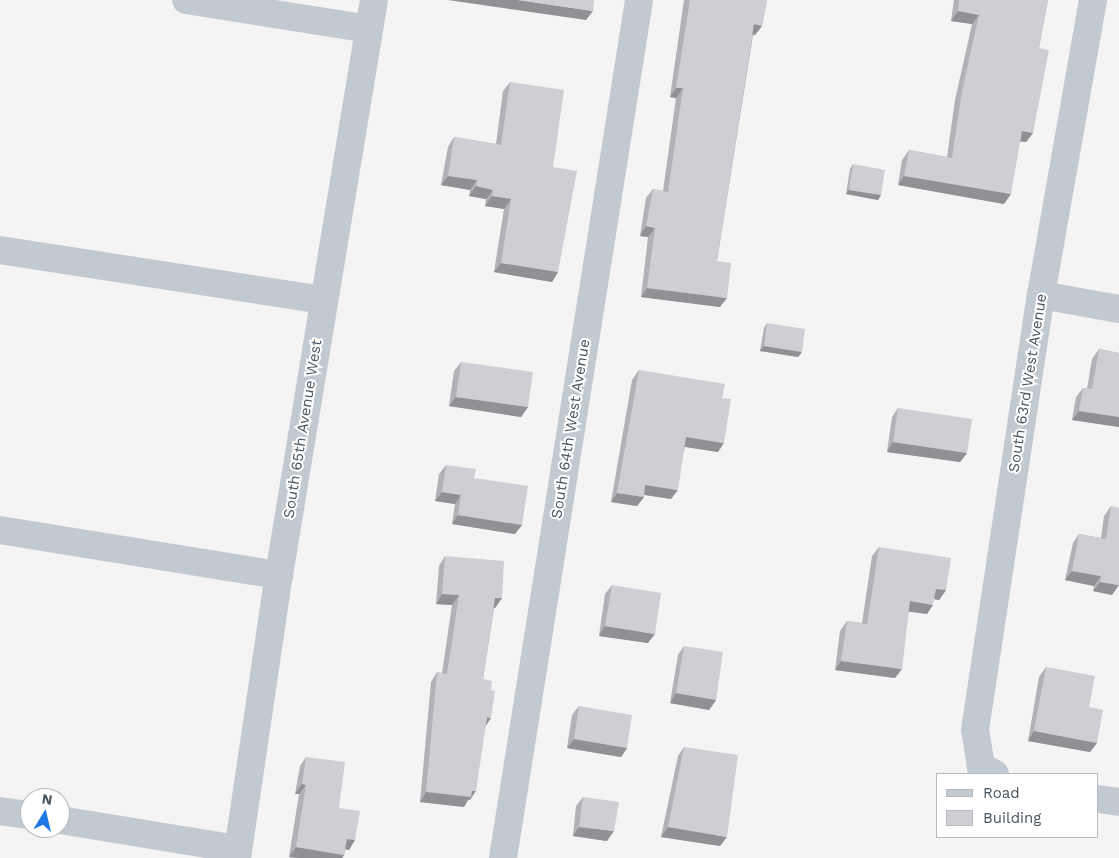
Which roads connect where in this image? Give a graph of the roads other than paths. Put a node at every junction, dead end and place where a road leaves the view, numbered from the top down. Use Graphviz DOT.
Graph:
graph roads {
  1 [pos="186,0"];
  2 [pos="374,0"];
  3 [pos="639,0"];
  4 [pos="1093,0"];
  5 [pos="369,29"];
  6 [pos="0,250"];
  7 [pos="1041,295"];
  8 [pos="324,300"];
  9 [pos="1119,309"];
  10 [pos="0,530"];
  11 [pos="279,575"];
  12 [pos="988,771"];
  13 [pos="1099,799"];
  14 [pos="1119,802"];
  15 [pos="0,811"];
  16 [pos="20,814"];
  17 [pos="70,822"];
  18 [pos="238,853"];
  19 [pos="502,858"];
  1 -- 5 [label="street"];
  2 -- 5 [label="street, South 65th Avenue West"];
  3 -- 19 [label="street, South 64th West Avenue"];
  4 -- 7 [label="street, South 63rd West Avenue"];
  5 -- 8 [label="street, South 65th Avenue West"];
  6 -- 8 [label="street"];
  7 -- 9 [label="street"];
  7 -- 12 [label="street, South 63rd West Avenue"];
  8 -- 11 [label="street, South 65th Avenue West"];
  10 -- 11 [label="street"];
  11 -- 18 [label="street, South 65th Avenue West"];
  13 -- 14 [label="street"];
  15 -- 16 [label="street"];
  17 -- 18 [label="street"];
}
